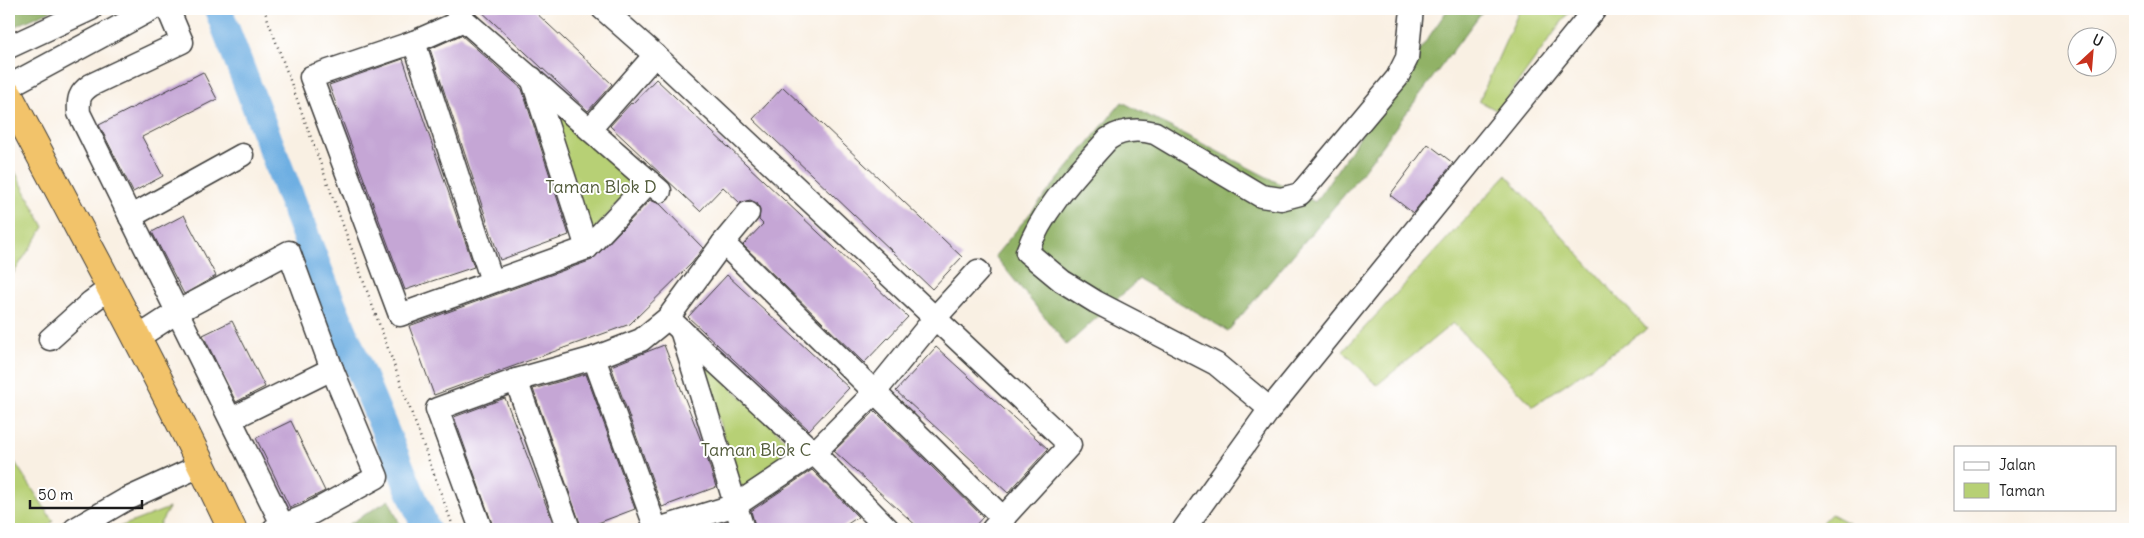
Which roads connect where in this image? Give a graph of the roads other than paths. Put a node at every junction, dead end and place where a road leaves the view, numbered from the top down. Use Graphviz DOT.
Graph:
graph roads {
  1 [pos="91,9"];
  2 [pos="152,9"];
  3 [pos="168,9"];
  4 [pos="603,9"];
  5 [pos="1412,9"];
  6 [pos="1595,9"];
  7 [pos="460,14"];
  8 [pos="414,42"];
  9 [pos="9,47"];
  10 [pos="655,55"];
  11 [pos="532,78"];
  12 [pos="9,86"];
  13 [pos="9,96"];
  14 [pos="590,128"];
  15 [pos="242,155"];
  16 [pos="748,213"];
  17 [pos="130,217"];
  18 [pos="723,243"];
  19 [pos="587,248"];
  20 [pos="978,271"];
  21 [pos="492,281"];
  22 [pos="110,288"];
  23 [pos="177,312"];
  24 [pos="935,318"];
  25 [pos="674,323"];
  26 [pos="137,338"];
  27 [pos="50,339"];
  28 [pos="594,358"];
  29 [pos="332,369"];
  30 [pos="516,380"];
  31 [pos="875,392"];
  32 [pos="1270,409"];
  33 [pos="231,419"];
  34 [pos="814,453"];
  35 [pos="202,465"];
  36 [pos="736,505"];
  37 [pos="998,524"];
  38 [pos="876,526"];
  39 [pos="279,527"];
  40 [pos="75,529"];
  41 [pos="232,529"];
  42 [pos="481,529"];
  43 [pos="569,529"];
  44 [pos="657,529"];
  45 [pos="743,529"];
  46 [pos="1184,529"];
  1 -- 9 [label="street"];
  2 -- 12 [label="street"];
  3 -- 17 [label="street"];
  4 -- 10 [label="street"];
  5 -- 32 [label="street"];
  6 -- 32 [label="street"];
  7 -- 8 [label="street"];
  7 -- 11 [label="street"];
  8 -- 21 [label="street"];
  8 -- 21 [label="street"];
  10 -- 14 [label="street"];
  10 -- 24 [label="street"];
  11 -- 14 [label="street"];
  11 -- 19 [label="street"];
  13 -- 22 [label="highway"];
  14 -- 19 [label="street"];
  15 -- 17 [label="street"];
  16 -- 18 [label="street"];
  17 -- 23 [label="street"];
  18 -- 25 [label="street"];
  18 -- 31 [label="street"];
  19 -- 21 [label="street"];
  20 -- 24 [label="street"];
  22 -- 26 [label="highway"];
  22 -- 27 [label="street"];
  23 -- 26 [label="street"];
  23 -- 29 [label="street"];
  23 -- 33 [label="street"];
  24 -- 31 [label="street"];
  24 -- 37 [label="street"];
  25 -- 28 [label="street"];
  25 -- 34 [label="street"];
  25 -- 36 [label="street"];
  26 -- 35 [label="highway"];
  28 -- 30 [label="street"];
  28 -- 44 [label="street"];
  29 -- 33 [label="street"];
  29 -- 39 [label="street"];
  30 -- 42 [label="street"];
  30 -- 43 [label="street"];
  31 -- 34 [label="street"];
  31 -- 37 [label="street"];
  32 -- 46 [label="street"];
  33 -- 39 [label="street"];
  34 -- 36 [label="street"];
  34 -- 38 [label="street"];
  35 -- 40 [label="street"];
  35 -- 41 [label="highway"];
  36 -- 44 [label="street"];
  36 -- 45 [label="street"];
}
